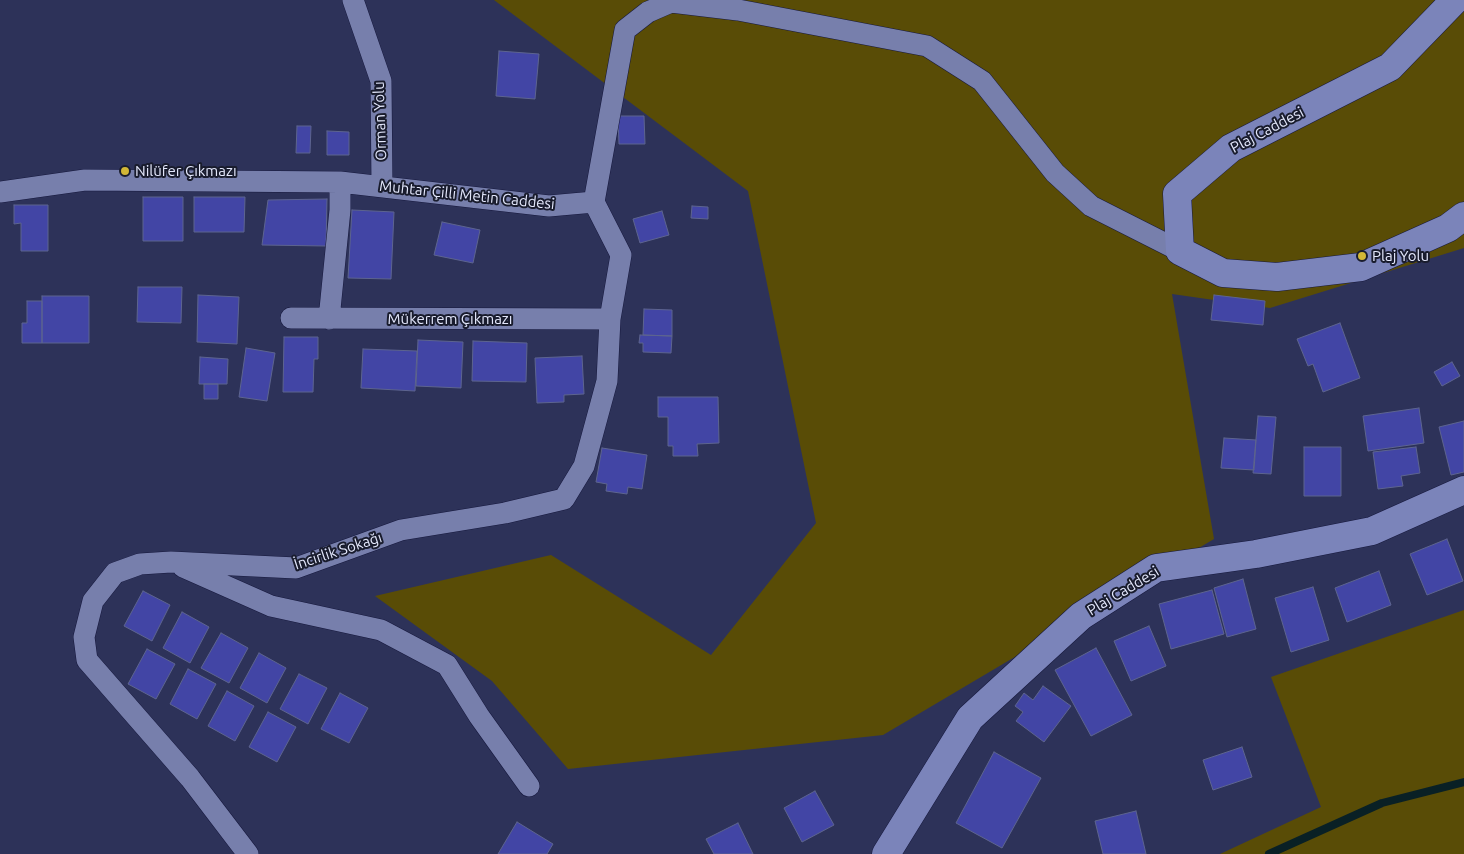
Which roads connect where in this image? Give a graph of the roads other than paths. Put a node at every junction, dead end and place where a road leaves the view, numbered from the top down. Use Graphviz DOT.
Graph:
graph roads {
  1 [pos="352,0"];
  2 [pos="1455,0"];
  3 [pos="340,182"];
  4 [pos="382,186"];
  5 [pos="0,192"];
  6 [pos="594,202"];
  7 [pos="1464,216"];
  8 [pos="1180,251"];
  9 [pos="291,318"];
  10 [pos="329,319"];
  11 [pos="610,319"];
  12 [pos="1464,490"];
  13 [pos="171,562"];
  14 [pos="529,786"];
  15 [pos="248,854"];
  16 [pos="886,854"];
  1 -- 4 [label="street, Orman Yolu"];
  2 -- 8 [label="street, Plaj Caddesi"];
  3 -- 4 [label="street, Muhtar Çilli Metin Caddesi"];
  3 -- 5 [label="street, Muhtar Çilli Metin Caddesi"];
  3 -- 10 [label="street"];
  4 -- 6 [label="street, Muhtar Çilli Metin Caddesi"];
  6 -- 8 [label="street"];
  6 -- 11 [label="street, İncirlik Sokağı"];
  7 -- 8 [label="street"];
  9 -- 10 [label="street, Mükerrem Çıkmazı"];
  10 -- 11 [label="street, Mükerrem Çıkmazı"];
  11 -- 13 [label="street, İncirlik Sokağı"];
  12 -- 16 [label="street, Plaj Caddesi"];
  13 -- 14 [label="street"];
  13 -- 15 [label="street, İncirlik Sokağı"];
}
